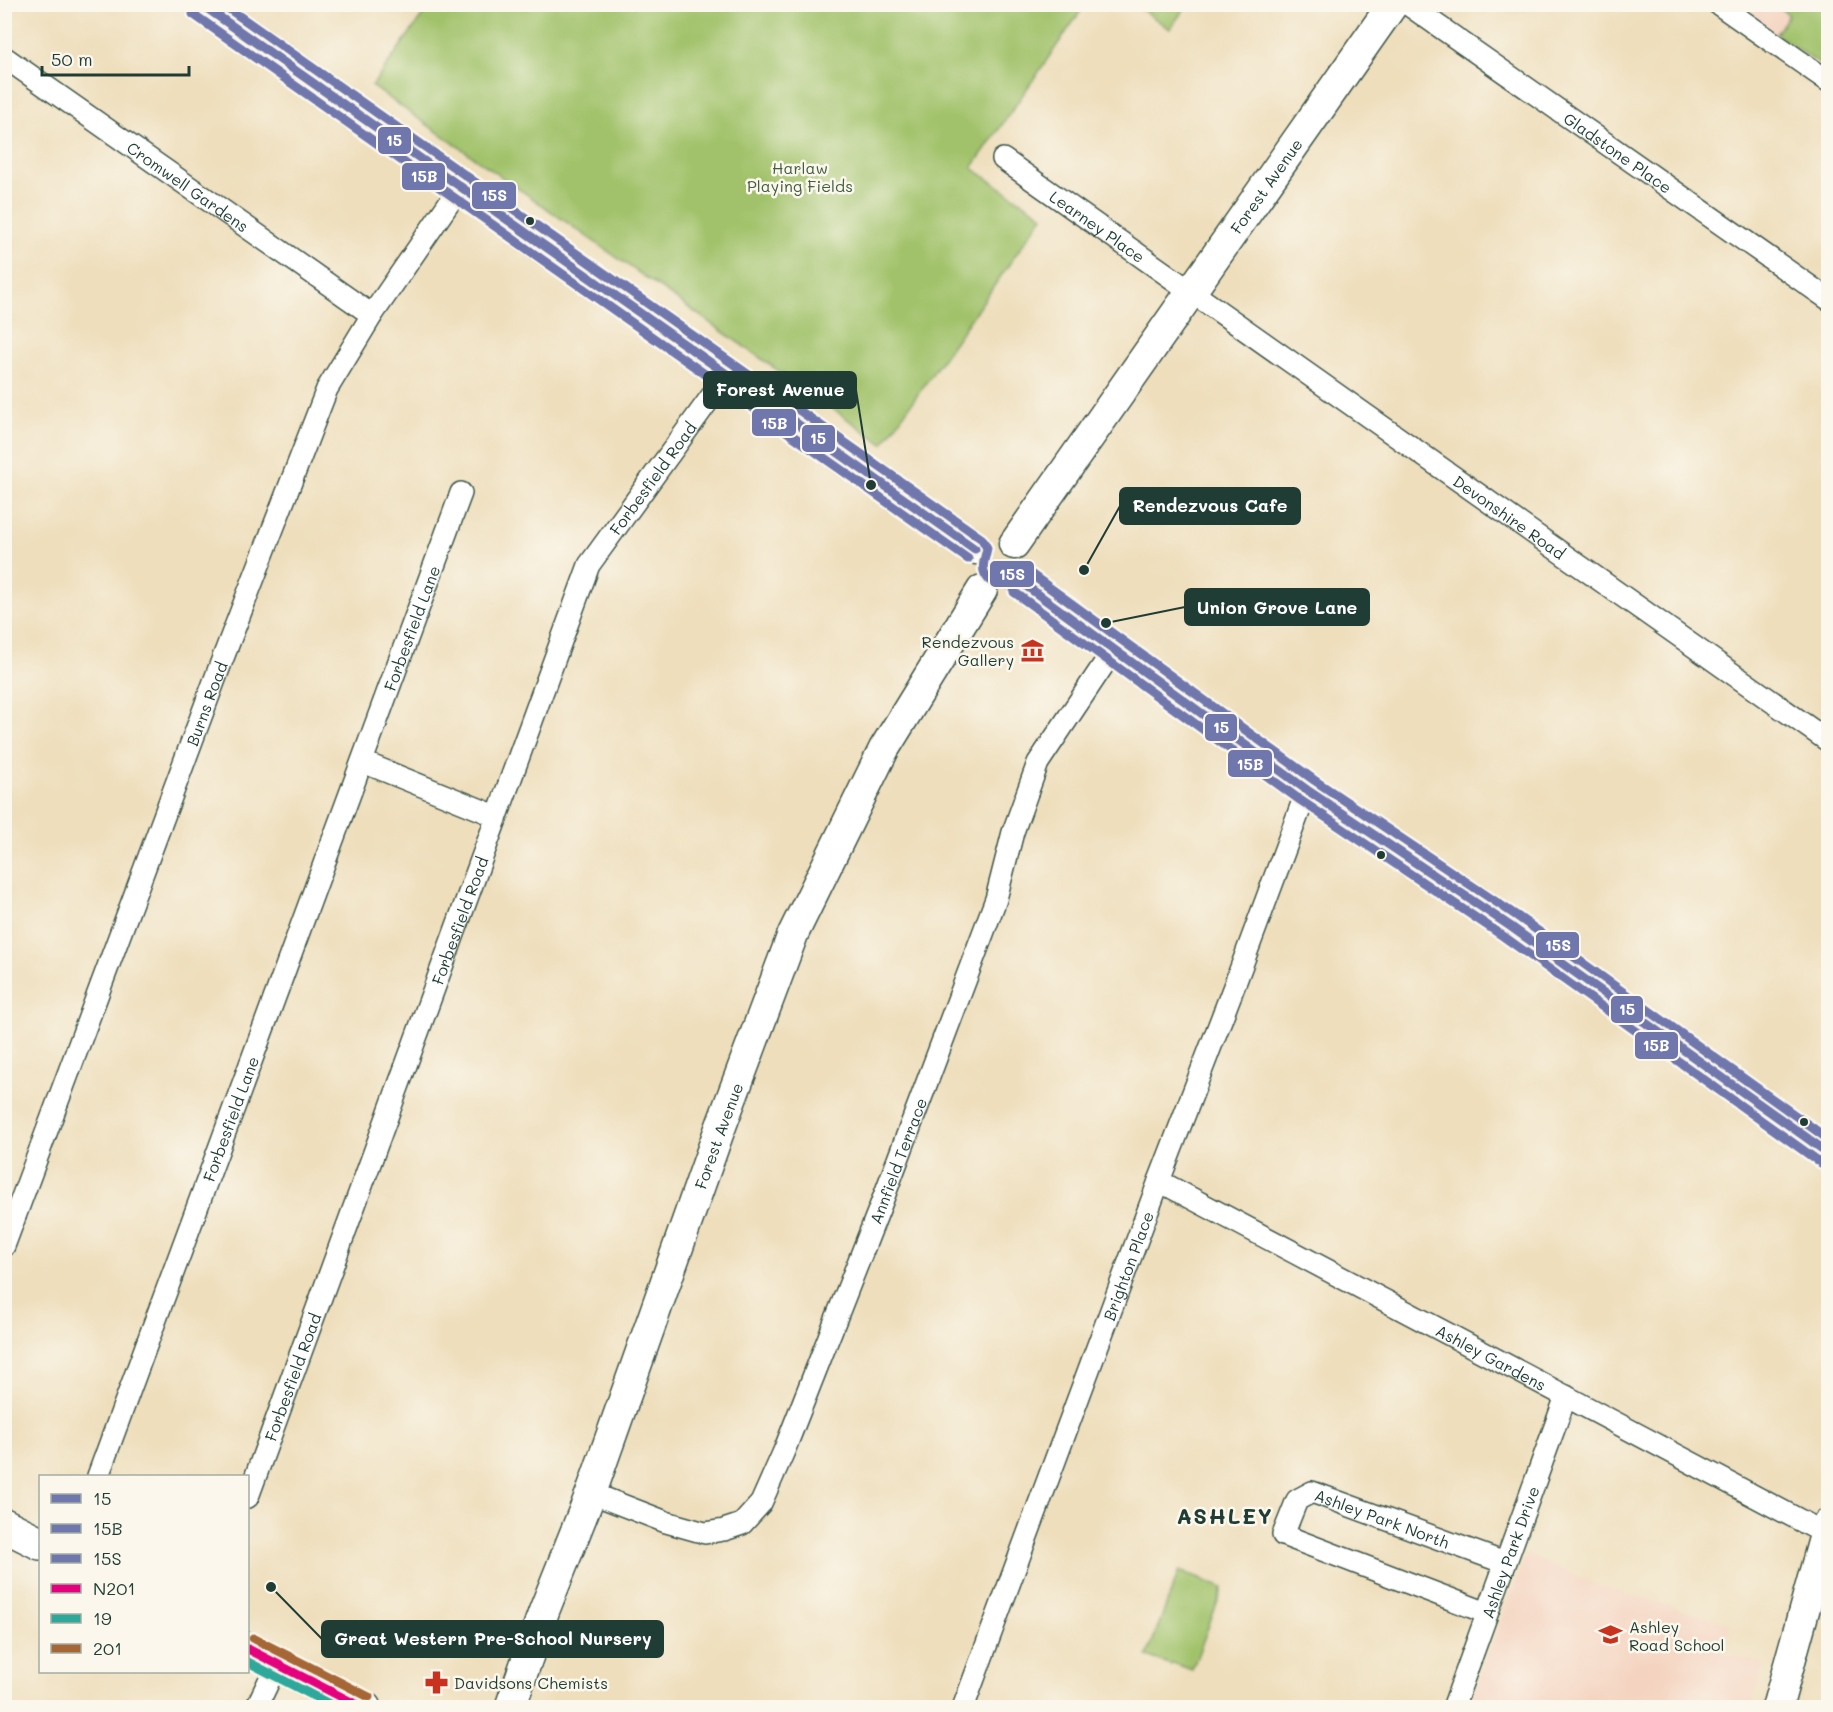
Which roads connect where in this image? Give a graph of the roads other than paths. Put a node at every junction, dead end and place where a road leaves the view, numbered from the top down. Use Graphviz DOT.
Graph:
graph roads {
  1 [pos="200,4"];
  2 [pos="1393,4"];
  3 [pos="1407,4"];
  4 [pos="1718,4"];
  5 [pos="4,57"];
  6 [pos="1828,81"];
  7 [pos="1003,159"];
  8 [pos="460,187"];
  9 [pos="1191,292"];
  10 [pos="1828,299"];
  11 [pos="372,315"];
  12 [pos="727,375"];
  13 [pos="461,493"];
  14 [pos="1014,544"];
  15 [pos="975,549"];
  16 [pos="1021,582"];
  17 [pos="982,590"];
  18 [pos="1114,650"];
  19 [pos="1828,741"];
  20 [pos="363,762"];
  21 [pos="1307,790"];
  22 [pos="496,816"];
  23 [pos="1828,1153"];
  24 [pos="1159,1181"];
  25 [pos="4,1246"];
  26 [pos="1566,1396"];
  27 [pos="98,1475"];
  28 [pos="249,1494"];
  29 [pos="591,1494"];
  30 [pos="4,1525"];
  31 [pos="1827,1529"];
  32 [pos="39,1542"];
  33 [pos="1505,1563"];
  34 [pos="1487,1613"];
  35 [pos="249,1650"];
  36 [pos="278,1664"];
  37 [pos="256,1707"];
  38 [pos="364,1707"];
  39 [pos="510,1707"];
  40 [pos="963,1707"];
  41 [pos="1453,1707"];
  42 [pos="1777,1707"];
  1 -- 8 [label="street"];
  2 -- 9 [label="street, Forest Avenue"];
  3 -- 10 [label="street, Gladstone Place"];
  4 -- 6 [label="street"];
  5 -- 11 [label="street, Cromwell Gardens"];
  7 -- 9 [label="street, Learney Place"];
  8 -- 11 [label="street, Burns Road"];
  8 -- 12 [label="street"];
  9 -- 14 [label="street, Forest Avenue"];
  9 -- 19 [label="street, Devonshire Road"];
  11 -- 25 [label="street, Burns Road"];
  12 -- 15 [label="street"];
  12 -- 22 [label="street, Forbesfield Road"];
  13 -- 20 [label="street, Forbesfield Lane"];
  14 -- 15 [label="street"];
  14 -- 16 [label="street"];
  15 -- 17 [label="street"];
  16 -- 17 [label="street"];
  16 -- 18 [label="street"];
  17 -- 29 [label="street, Forest Avenue"];
  18 -- 21 [label="street"];
  18 -- 29 [label="street, Annfield Terrace"];
  20 -- 22 [label="street"];
  20 -- 27 [label="street, Forbesfield Lane"];
  21 -- 23 [label="street"];
  21 -- 24 [label="street, Brighton Place"];
  22 -- 28 [label="street, Forbesfield Road"];
  24 -- 26 [label="street, Ashley Gardens"];
  24 -- 40 [label="street, Brighton Place"];
  26 -- 31 [label="street, Ashley Gardens"];
  26 -- 33 [label="street, Ashley Park Drive"];
  29 -- 39 [label="street, Forest Avenue"];
  30 -- 32 [label="main road"];
  31 -- 42 [label="street"];
  33 -- 34 [label="street, Ashley Park Drive"];
  33 -- 34 [label="street, Ashley Park North"];
  34 -- 41 [label="street, Ashley Park Drive"];
  35 -- 36 [label="main road"];
  36 -- 37 [label="street"];
  36 -- 38 [label="main road"];
}
